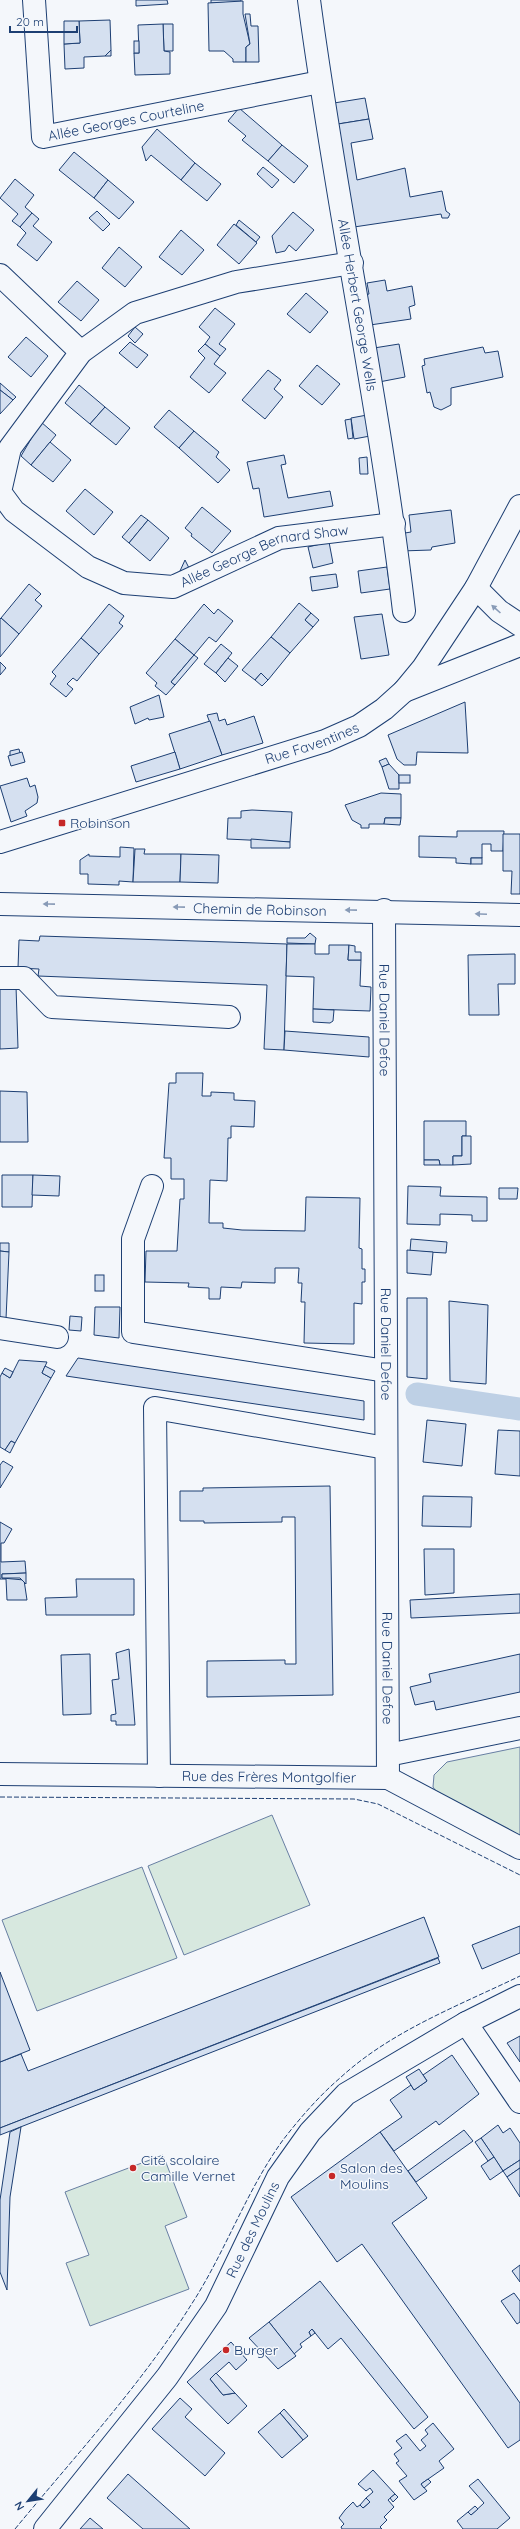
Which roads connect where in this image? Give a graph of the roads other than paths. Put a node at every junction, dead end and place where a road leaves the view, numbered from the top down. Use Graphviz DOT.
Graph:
graph roads {
  1 [pos="34,0"];
  2 [pos="309,0"];
  3 [pos="320,82"];
  4 [pos="352,263"];
  5 [pos="0,275"];
  6 [pos="81,352"];
  7 [pos="0,492"];
  8 [pos="520,506"];
  9 [pos="394,524"];
  10 [pos="476,588"];
  11 [pos="404,611"];
  12 [pos="520,625"];
  13 [pos="520,645"];
  14 [pos="404,691"];
  15 [pos="0,842"];
  16 [pos="7,904"];
  17 [pos="384,910"];
  18 [pos="520,915"];
  19 [pos="0,920"];
  20 [pos="0,978"];
  21 [pos="229,1017"];
  22 [pos="152,1186"];
  23 [pos="0,1328"];
  24 [pos="57,1337"];
  25 [pos="386,1371"];
  26 [pos="386,1448"];
  27 [pos="520,1728"];
  28 [pos="388,1755"];
  29 [pos="0,1774"];
  30 [pos="158,1776"];
  31 [pos="388,1778"];
  32 [pos="520,1848"];
  33 [pos="520,1996"];
  34 [pos="466,2023"];
  35 [pos="520,2102"];
  36 [pos="45,2529"];
  1 -- 3 [label="street, Allée Georges Courteline"];
  2 -- 3 [label="street, Allée Herbert George Wells"];
  3 -- 4 [label="street, Allée Herbert George Wells"];
  4 -- 6 [label="street, Allée George Bernard Shaw"];
  4 -- 9 [label="street, Allée Herbert George Wells"];
  5 -- 6 [label="street"];
  6 -- 7 [label="street, Allée George Bernard Shaw"];
  7 -- 9 [label="street, Allée George Bernard Shaw"];
  8 -- 10 [label="street, Rue Faventines"];
  9 -- 11 [label="street, Allée Herbert George Wells"];
  12 -- 10 [label="street, one-way"];
  10 -- 14 [label="street, Rue Faventines"];
  13 -- 14 [label="street"];
  14 -- 15 [label="street, Rue Faventines"];
  17 -- 16 [label="street, Chemin de Robinson, one-way"];
  16 -- 19 [label="street"];
  18 -- 17 [label="street, Chemin de Robinson, one-way"];
  17 -- 25 [label="street, Rue Daniel Defoe"];
  20 -- 21 [label="street"];
  22 -- 25 [label="street"];
  23 -- 24 [label="street"];
  25 -- 26 [label="street, Rue Daniel Defoe"];
  26 -- 28 [label="street, Rue Daniel Defoe"];
  26 -- 30 [label="street"];
  27 -- 28 [label="street"];
  28 -- 31 [label="street, Rue Daniel Defoe"];
  29 -- 30 [label="street, Rue des Frères Montgolfier"];
  30 -- 31 [label="street, Rue des Frères Montgolfier"];
  31 -- 32 [label="street, Rue des Frères Montgolfier"];
  33 -- 34 [label="street, Rue des Moulins"];
  34 -- 35 [label="street"];
  34 -- 36 [label="street, Rue des Moulins"];
}
